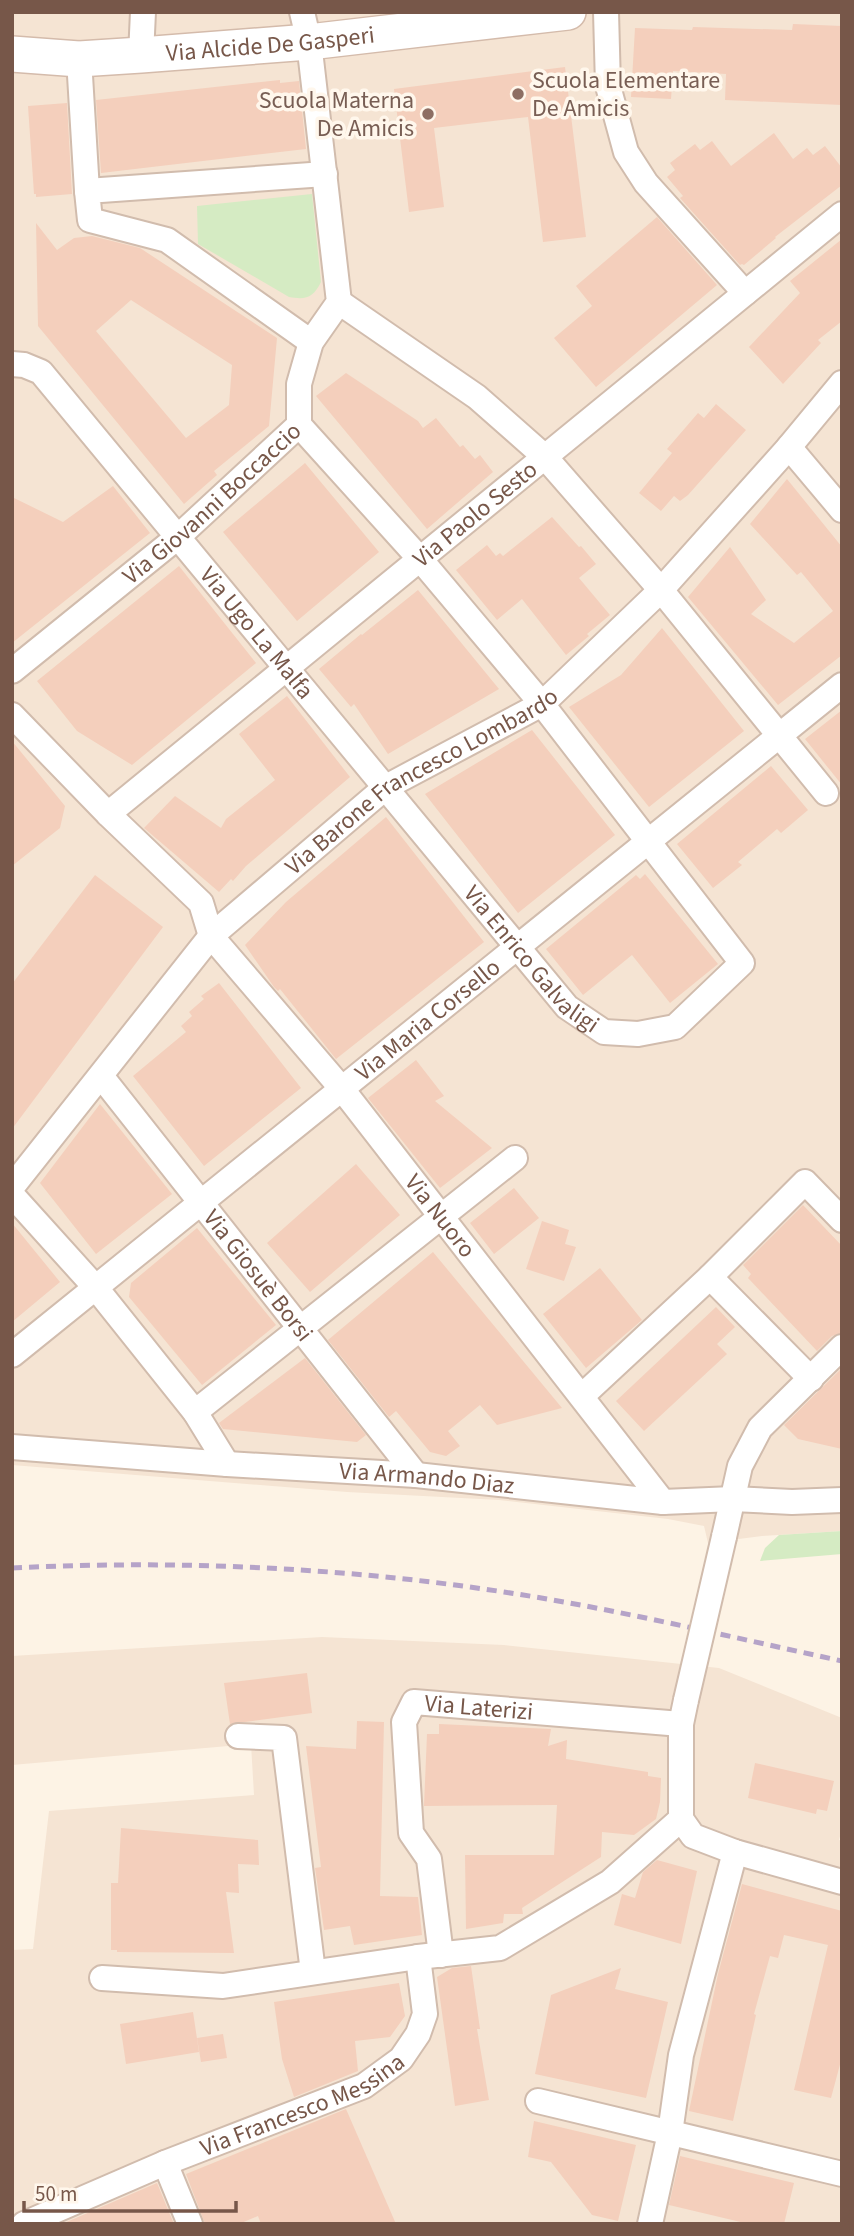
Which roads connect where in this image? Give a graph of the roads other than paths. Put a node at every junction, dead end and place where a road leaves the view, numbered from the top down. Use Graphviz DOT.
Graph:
graph roads {
  1 [pos="143,12"];
  2 [pos="568,12"];
  3 [pos="606,12"];
  4 [pos="305,27"];
  5 [pos="12,54"];
  6 [pos="141,55"];
  7 [pos="79,59"];
  8 [pos="325,174"];
  9 [pos="87,191"];
  10 [pos="842,214"];
  11 [pos="745,293"];
  12 [pos="339,302"];
  13 [pos="312,342"];
  14 [pos="12,364"];
  15 [pos="842,383"];
  16 [pos="299,425"];
  17 [pos="789,447"];
  18 [pos="545,457"];
  19 [pos="842,510"];
  20 [pos="178,536"];
  21 [pos="420,559"];
  22 [pos="662,590"];
  23 [pos="288,668"];
  24 [pos="12,671"];
  25 [pos="842,685"];
  26 [pos="542,704"];
  27 [pos="12,715"];
  28 [pos="779,736"];
  29 [pos="386,787"];
  30 [pos="826,793"];
  31 [pos="108,814"];
  32 [pos="648,842"];
  33 [pos="211,936"];
  34 [pos="519,946"];
  35 [pos="100,1076"];
  36 [pos="342,1089"];
  37 [pos="515,1158"];
  38 [pos="12,1187"];
  39 [pos="12,1195"];
  40 [pos="201,1203"];
  41 [pos="443,1217"];
  42 [pos="842,1220"];
  43 [pos="710,1277"];
  44 [pos="96,1288"];
  45 [pos="300,1329"];
  46 [pos="842,1347"];
  47 [pos="12,1356"];
  48 [pos="811,1379"];
  49 [pos="582,1396"];
  50 [pos="195,1412"];
  51 [pos="12,1447"];
  52 [pos="227,1464"];
  53 [pos="416,1475"];
  54 [pos="733,1499"];
  55 [pos="842,1500"];
  56 [pos="663,1502"];
  57 [pos="683,1712"];
  58 [pos="238,1736"];
  59 [pos="681,1819"];
  60 [pos="735,1852"];
  61 [pos="842,1882"];
  62 [pos="430,1956"];
  63 [pos="313,1972"];
  64 [pos="102,1978"];
  65 [pos="538,2101"];
  66 [pos="670,2133"];
  67 [pos="165,2164"];
  68 [pos="842,2174"];
  69 [pos="24,2224"];
  70 [pos="190,2224"];
  71 [pos="650,2224"];
  1 -- 6 [label="street"];
  2 -- 4 [label="main road, Via Alcide De Gasperi"];
  3 -- 11 [label="street"];
  4 -- 6 [label="main road, Via Alcide De Gasperi"];
  4 -- 8 [label="street"];
  5 -- 7 [label="main road, Via Alcide De Gasperi"];
  6 -- 7 [label="main road, Via Alcide De Gasperi"];
  7 -- 9 [label="street"];
  8 -- 9 [label="street"];
  8 -- 12 [label="street"];
  9 -- 13 [label="street"];
  10 -- 11 [label="street, Via Paolo Sesto"];
  11 -- 18 [label="street, Via Paolo Sesto"];
  12 -- 13 [label="street, Via Giovanni Boccaccio"];
  12 -- 18 [label="street"];
  13 -- 16 [label="street, Via Giovanni Boccaccio"];
  14 -- 20 [label="street, Via Ugo La Malfa"];
  15 -- 17 [label="street, Via Barone Francesco Lombardo"];
  16 -- 20 [label="street, Via Giovanni Boccaccio"];
  16 -- 21 [label="street"];
  17 -- 19 [label="street"];
  17 -- 22 [label="street, Via Barone Francesco Lombardo"];
  18 -- 21 [label="street, Via Paolo Sesto"];
  18 -- 22 [label="street"];
  20 -- 23 [label="street, Via Ugo La Malfa"];
  20 -- 24 [label="street, Via Giovanni Boccaccio"];
  21 -- 23 [label="street, Via Paolo Sesto"];
  21 -- 26 [label="street"];
  22 -- 26 [label="street, Via Barone Francesco Lombardo"];
  22 -- 28 [label="street"];
  23 -- 29 [label="street, Via Ugo La Malfa"];
  23 -- 31 [label="street, Via Paolo Sesto"];
  25 -- 28 [label="street, Via Maria Corsello"];
  26 -- 29 [label="street, Via Barone Francesco Lombardo"];
  26 -- 32 [label="street"];
  27 -- 31 [label="street"];
  28 -- 30 [label="street"];
  28 -- 32 [label="street, Via Maria Corsello"];
  29 -- 33 [label="street, Via Barone Francesco Lombardo"];
  29 -- 34 [label="street, Via Enrico Galvaligi"];
  31 -- 33 [label="street"];
  32 -- 34 [label="street, Via Maria Corsello"];
  32 -- 34 [label="street, Via Enrico Galvaligi"];
  33 -- 35 [label="street, Via Barone Francesco Lombardo"];
  33 -- 36 [label="street, Via Nuoro"];
  34 -- 36 [label="street, Via Maria Corsello"];
  35 -- 38 [label="street, Via Barone Francesco Lombardo"];
  35 -- 40 [label="street, Via Giosuè Borsi"];
  36 -- 40 [label="street, Via Maria Corsello"];
  36 -- 41 [label="street, Via Nuoro"];
  37 -- 41 [label="street"];
  39 -- 44 [label="street"];
  40 -- 44 [label="street, Via Maria Corsello"];
  40 -- 45 [label="street, Via Giosuè Borsi"];
  41 -- 45 [label="street"];
  41 -- 49 [label="street, Via Nuoro"];
  42 -- 43 [label="street"];
  43 -- 48 [label="street"];
  43 -- 49 [label="street"];
  44 -- 47 [label="street, Via Maria Corsello"];
  44 -- 50 [label="street"];
  45 -- 50 [label="street"];
  45 -- 53 [label="street, Via Giosuè Borsi"];
  46 -- 48 [label="street"];
  48 -- 54 [label="street"];
  49 -- 56 [label="street, Via Nuoro"];
  50 -- 52 [label="street"];
  51 -- 52 [label="street, Via Armando Diaz"];
  52 -- 53 [label="street, Via Armando Diaz"];
  53 -- 56 [label="street, Via Armando Diaz"];
  54 -- 55 [label="street, Via Armando Diaz"];
  54 -- 56 [label="street, Via Armando Diaz"];
  54 -- 57 [label="street, bridge"];
  57 -- 59 [label="street"];
  57 -- 62 [label="street, Via Laterizi"];
  58 -- 63 [label="street"];
  59 -- 60 [label="street"];
  59 -- 62 [label="street"];
  60 -- 61 [label="street"];
  60 -- 66 [label="street"];
  62 -- 63 [label="street"];
  62 -- 67 [label="street, Via Francesco Messina"];
  63 -- 64 [label="street"];
  65 -- 66 [label="street"];
  66 -- 68 [label="street"];
  66 -- 71 [label="street"];
  67 -- 69 [label="street, Via Francesco Messina"];
  67 -- 70 [label="street"];
}
